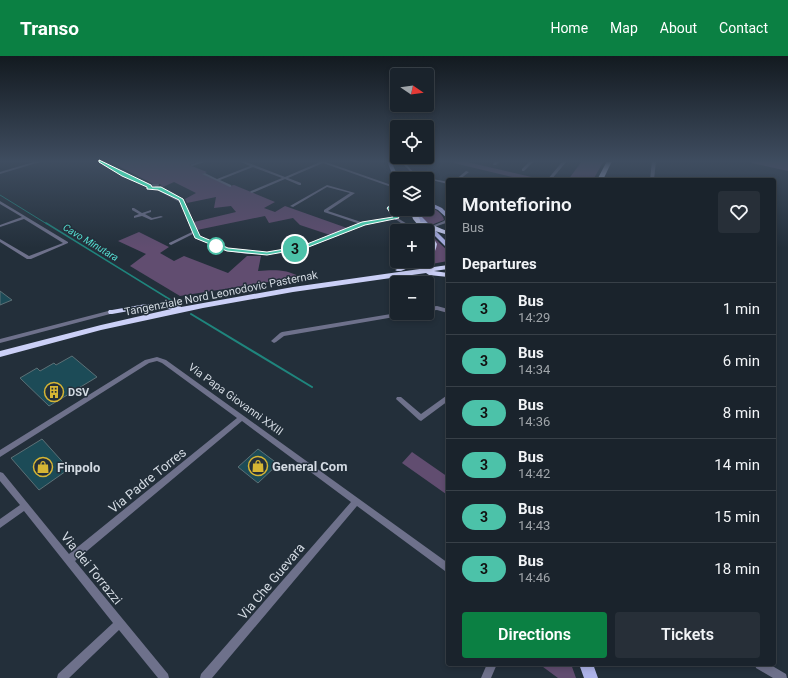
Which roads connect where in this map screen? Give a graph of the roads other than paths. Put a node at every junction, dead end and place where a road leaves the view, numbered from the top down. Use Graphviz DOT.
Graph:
graph roads {
  1 [pos="160,190"];
  2 [pos="257,190"];
  3 [pos="320,190"];
  4 [pos="340,190"];
  5 [pos="252,192"];
  6 [pos="0,202"];
  7 [pos="292,206"];
  8 [pos="434,207"];
  9 [pos="133,209"];
  10 [pos="150,211"];
  11 [pos="142,214"];
  12 [pos="446,216"];
  13 [pos="135,217"];
  14 [pos="160,217"];
  15 [pos="23,218"];
  16 [pos="396,218"];
  17 [pos="446,221"];
  18 [pos="364,224"];
  19 [pos="405,224"];
  20 [pos="0,226"];
  21 [pos="434,226"];
  22 [pos="434,230"];
  23 [pos="194,232"];
  24 [pos="446,232"];
  25 [pos="434,236"];
  26 [pos="0,240"];
  27 [pos="171,244"];
  28 [pos="446,245"];
  29 [pos="446,262"];
  30 [pos="446,266"];
  31 [pos="404,268"];
  32 [pos="399,270"];
  33 [pos="407,273"];
  34 [pos="446,275"];
  35 [pos="177,306"];
  36 [pos="434,308"];
  37 [pos="446,310"];
  38 [pos="112,312"];
  39 [pos="390,316"];
  40 [pos="0,341"];
  41 [pos="274,341"];
  42 [pos="0,349"];
  43 [pos="0,354"];
  44 [pos="399,398"];
  45 [pos="446,399"];
  46 [pos="241,418"];
  47 [pos="0,454"];
  48 [pos="0,475"];
  49 [pos="356,501"];
  50 [pos="25,506"];
  51 [pos="0,524"];
  52 [pos="69,560"];
  53 [pos="446,567"];
  54 [pos="120,623"];
  55 [pos="491,666"];
  56 [pos="587,666"];
  57 [pos="763,666"];
  58 [pos="62,678"];
  59 [pos="164,678"];
  60 [pos="205,678"];
  61 [pos="486,678"];
  62 [pos="591,678"];
  63 [pos="782,678"];
  1 -- 23 [label="street"];
  2 -- 5 [label="street"];
  3 -- 7 [label="street"];
  4 -- 18 [label="street"];
  6 -- 15 [label="street"];
  8 -- 12 [label="main road"];
  9 -- 11 [label="street"];
  10 -- 11 [label="street"];
  11 -- 13 [label="street"];
  11 -- 14 [label="street"];
  15 -- 20 [label="street"];
  15 -- 26 [label="street"];
  16 -- 18 [label="street"];
  16 -- 19 [label="street"];
  17 -- 21 [label="street"];
  18 -- 23 [label="street"];
  22 -- 24 [label="highway"];
  23 -- 27 [label="street"];
  25 -- 28 [label="main road"];
  29 -- 32 [label="highway, Tangenziale Nord Leonodovic Pasternak"];
  30 -- 33 [label="highway, Tangenziale Nord Leonodovic Pasternak"];
  31 -- 32 [label="highway"];
  32 -- 35 [label="highway, Tangenziale Nord Leonodovic Pasternak"];
  33 -- 34 [label="highway"];
  33 -- 43 [label="highway, Tangenziale Nord Leonodovic Pasternak"];
  35 -- 38 [label="highway"];
  35 -- 42 [label="highway, Tangenziale Nord Leonodovic Pasternak"];
  36 -- 37 [label="street"];
  38 -- 40 [label="street"];
  39 -- 41 [label="street"];
  44 -- 45 [label="street"];
  46 -- 47 [label="street, Via Papa Giovanni XXIII"];
  46 -- 49 [label="street, Via Papa Giovanni XXIII"];
  46 -- 52 [label="street, Via Padre Torres"];
  48 -- 50 [label="street, Via dei Torrazzi"];
  49 -- 53 [label="street, Via Papa Giovanni XXIII"];
  49 -- 60 [label="street, Via Che Guevara"];
  50 -- 51 [label="street"];
  50 -- 52 [label="street, Via dei Torrazzi"];
  52 -- 54 [label="street, Via dei Torrazzi"];
  54 -- 58 [label="street"];
  54 -- 59 [label="street, Via dei Torrazzi"];
  55 -- 61 [label="street"];
  56 -- 62 [label="main road"];
  57 -- 63 [label="street"];
}
